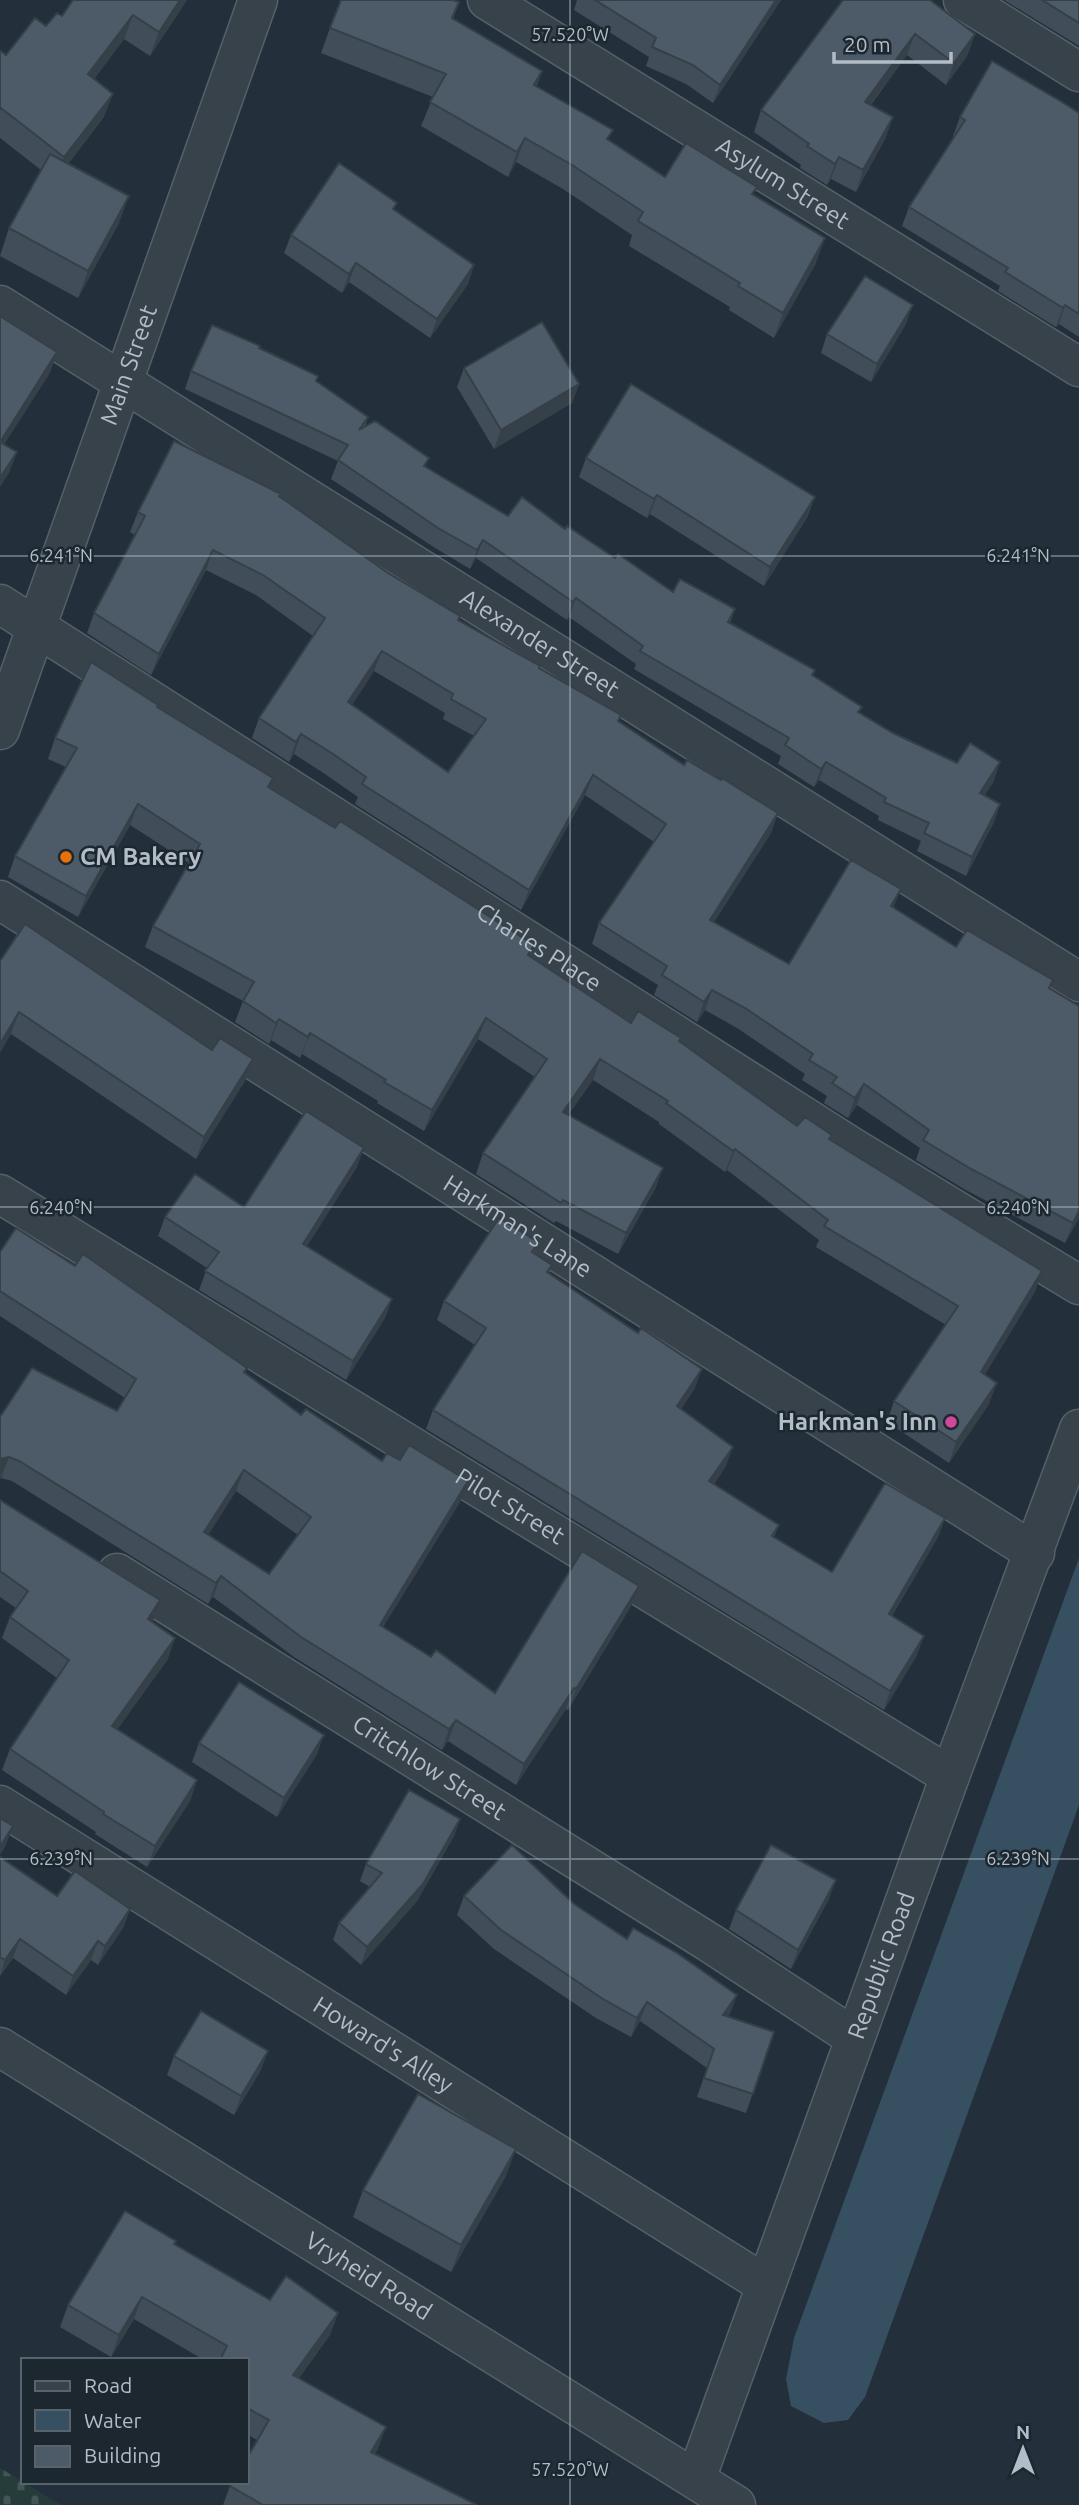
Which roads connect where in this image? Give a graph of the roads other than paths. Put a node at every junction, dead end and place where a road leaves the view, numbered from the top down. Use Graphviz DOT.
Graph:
graph roads {
  1 [pos="258,0"];
  2 [pos="487,0"];
  3 [pos="963,0"];
  4 [pos="1079,72"];
  5 [pos="0,305"];
  6 [pos="1079,367"];
  7 [pos="123,381"];
  8 [pos="0,604"];
  9 [pos="36,627"];
  10 [pos="0,730"];
  11 [pos="0,900"];
  12 [pos="1079,982"];
  13 [pos="0,1194"];
  14 [pos="1079,1285"];
  15 [pos="1079,1429"];
  16 [pos="83,1552"];
  17 [pos="1035,1553"];
  18 [pos="950,1776"];
  19 [pos="0,1805"];
  20 [pos="856,2038"];
  21 [pos="0,2047"];
  22 [pos="766,2285"];
  23 [pos="693,2492"];
  24 [pos="736,2505"];
  1 -- 7 [label="street, Main Street"];
  2 -- 6 [label="street, Asylum Street"];
  3 -- 4 [label="street"];
  5 -- 7 [label="street, Alexander Street"];
  7 -- 9 [label="street, Main Street"];
  7 -- 12 [label="street, Alexander Street"];
  8 -- 9 [label="street, Charles Place"];
  9 -- 10 [label="street, Main Street"];
  9 -- 14 [label="street, Charles Place"];
  11 -- 17 [label="street, Harkman's Lane"];
  13 -- 18 [label="street, Pilot Street"];
  15 -- 17 [label="street, Republic Road"];
  16 -- 20 [label="street, Critchlow Street"];
  17 -- 18 [label="street, Republic Road"];
  18 -- 20 [label="street, Republic Road"];
  19 -- 22 [label="street, Howard's Alley"];
  20 -- 22 [label="street, Republic Road"];
  21 -- 23 [label="street, Vryheid Road"];
  22 -- 23 [label="street, Republic Road"];
  23 -- 24 [label="street, Vryheid Road"];
}
